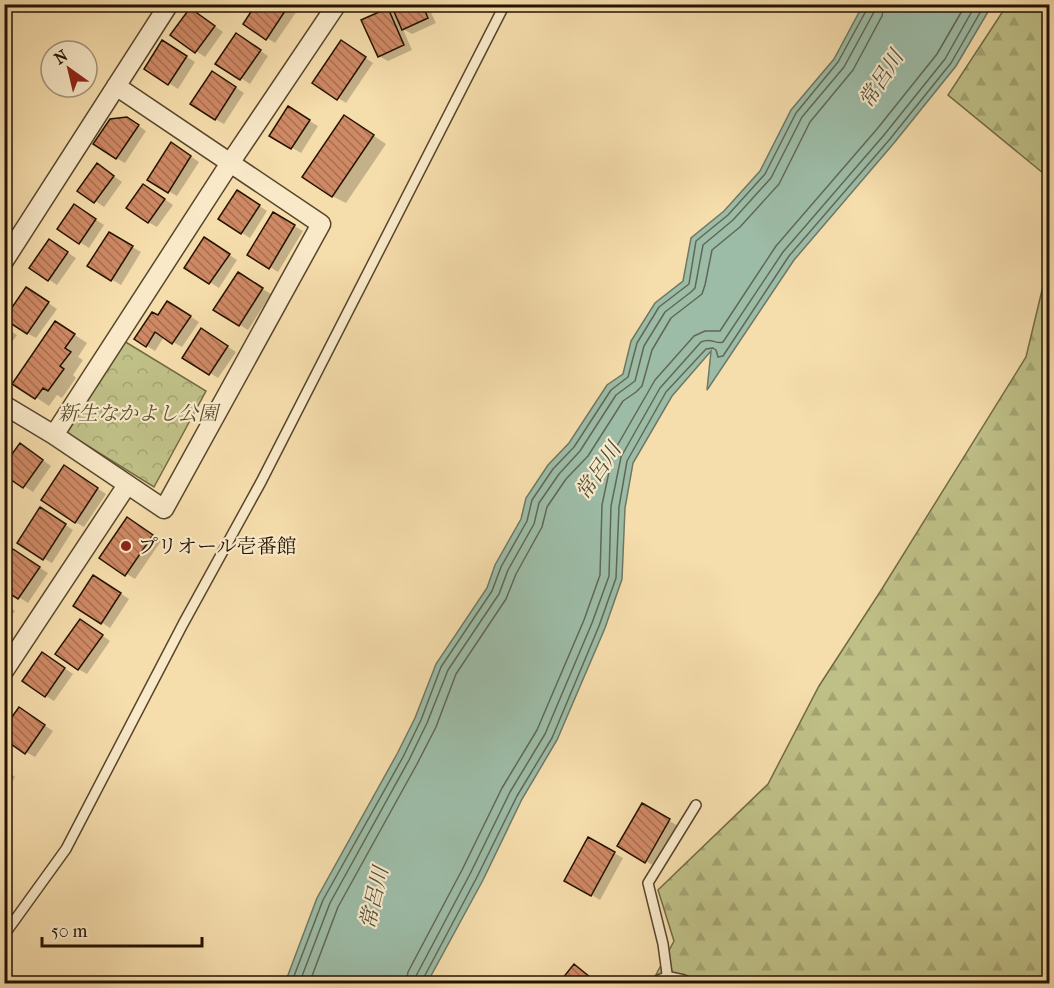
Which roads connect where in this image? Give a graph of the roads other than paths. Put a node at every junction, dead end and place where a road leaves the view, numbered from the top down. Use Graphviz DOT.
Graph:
graph roads {
  1 [pos="169,4"];
  2 [pos="337,4"];
  3 [pos="505,4"];
  4 [pos="116,86"];
  5 [pos="230,164"];
  6 [pos="4,261"];
  7 [pos="6,408"];
  8 [pos="54,435"];
  9 [pos="128,485"];
  10 [pos="4,671"];
  11 [pos="696,805"];
  12 [pos="4,935"];
  13 [pos="670,983"];
  1 -- 4 [label="street"];
  2 -- 5 [label="street"];
  3 -- 12 [label="lane"];
  4 -- 5 [label="street"];
  4 -- 6 [label="street"];
  5 -- 8 [label="street"];
  5 -- 9 [label="street"];
  7 -- 8 [label="street"];
  8 -- 9 [label="street"];
  9 -- 10 [label="street"];
  11 -- 13 [label="lane"];
}
